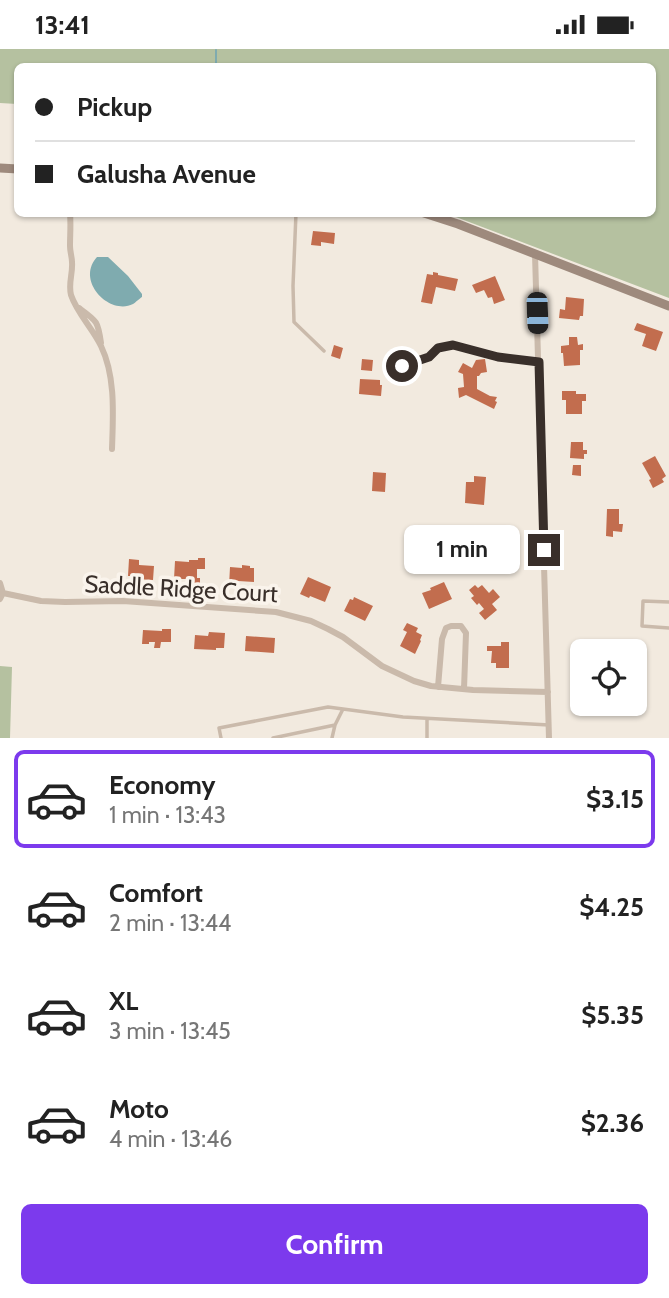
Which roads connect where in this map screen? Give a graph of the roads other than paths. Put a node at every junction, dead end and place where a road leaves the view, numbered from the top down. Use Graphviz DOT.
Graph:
graph roads {
  1 [pos="70,217"];
  2 [pos="296,217"];
  3 [pos="436,217"];
  4 [pos="535,253"];
  5 [pos="669,306"];
  6 [pos="324,351"];
  7 [pos="539,362"];
  8 [pos="387,370"];
  9 [pos="112,449"];
  10 [pos="0,583"];
  11 [pos="2,596"];
  12 [pos="669,603"];
  13 [pos="669,628"];
  14 [pos="438,687"];
  15 [pos="464,689"];
  16 [pos="548,692"];
  17 [pos="343,709"];
  18 [pos="427,718"];
  19 [pos="335,725"];
  20 [pos="549,725"];
  21 [pos="221,738"];
  22 [pos="273,738"];
  23 [pos="332,738"];
  24 [pos="427,738"];
  25 [pos="549,738"];
  1 -- 9 [label="street"];
  2 -- 6 [label="lane"];
  3 -- 4 [label="street"];
  4 -- 5 [label="street"];
  4 -- 7 [label="street"];
  7 -- 8 [label="lane"];
  7 -- 16 [label="street"];
  10 -- 11 [label="street, Saddle Ridge Court"];
  11 -- 14 [label="street, Saddle Ridge Court"];
  12 -- 13 [label="lane"];
  14 -- 15 [label="street, Saddle Ridge Court"];
  14 -- 15 [label="street"];
  15 -- 16 [label="street, Saddle Ridge Court"];
  16 -- 20 [label="street"];
  17 -- 18 [label="lane"];
  17 -- 19 [label="lane"];
  17 -- 21 [label="lane"];
  18 -- 20 [label="lane"];
  18 -- 24 [label="lane"];
  19 -- 22 [label="lane"];
  19 -- 23 [label="lane"];
  20 -- 25 [label="street"];
}
